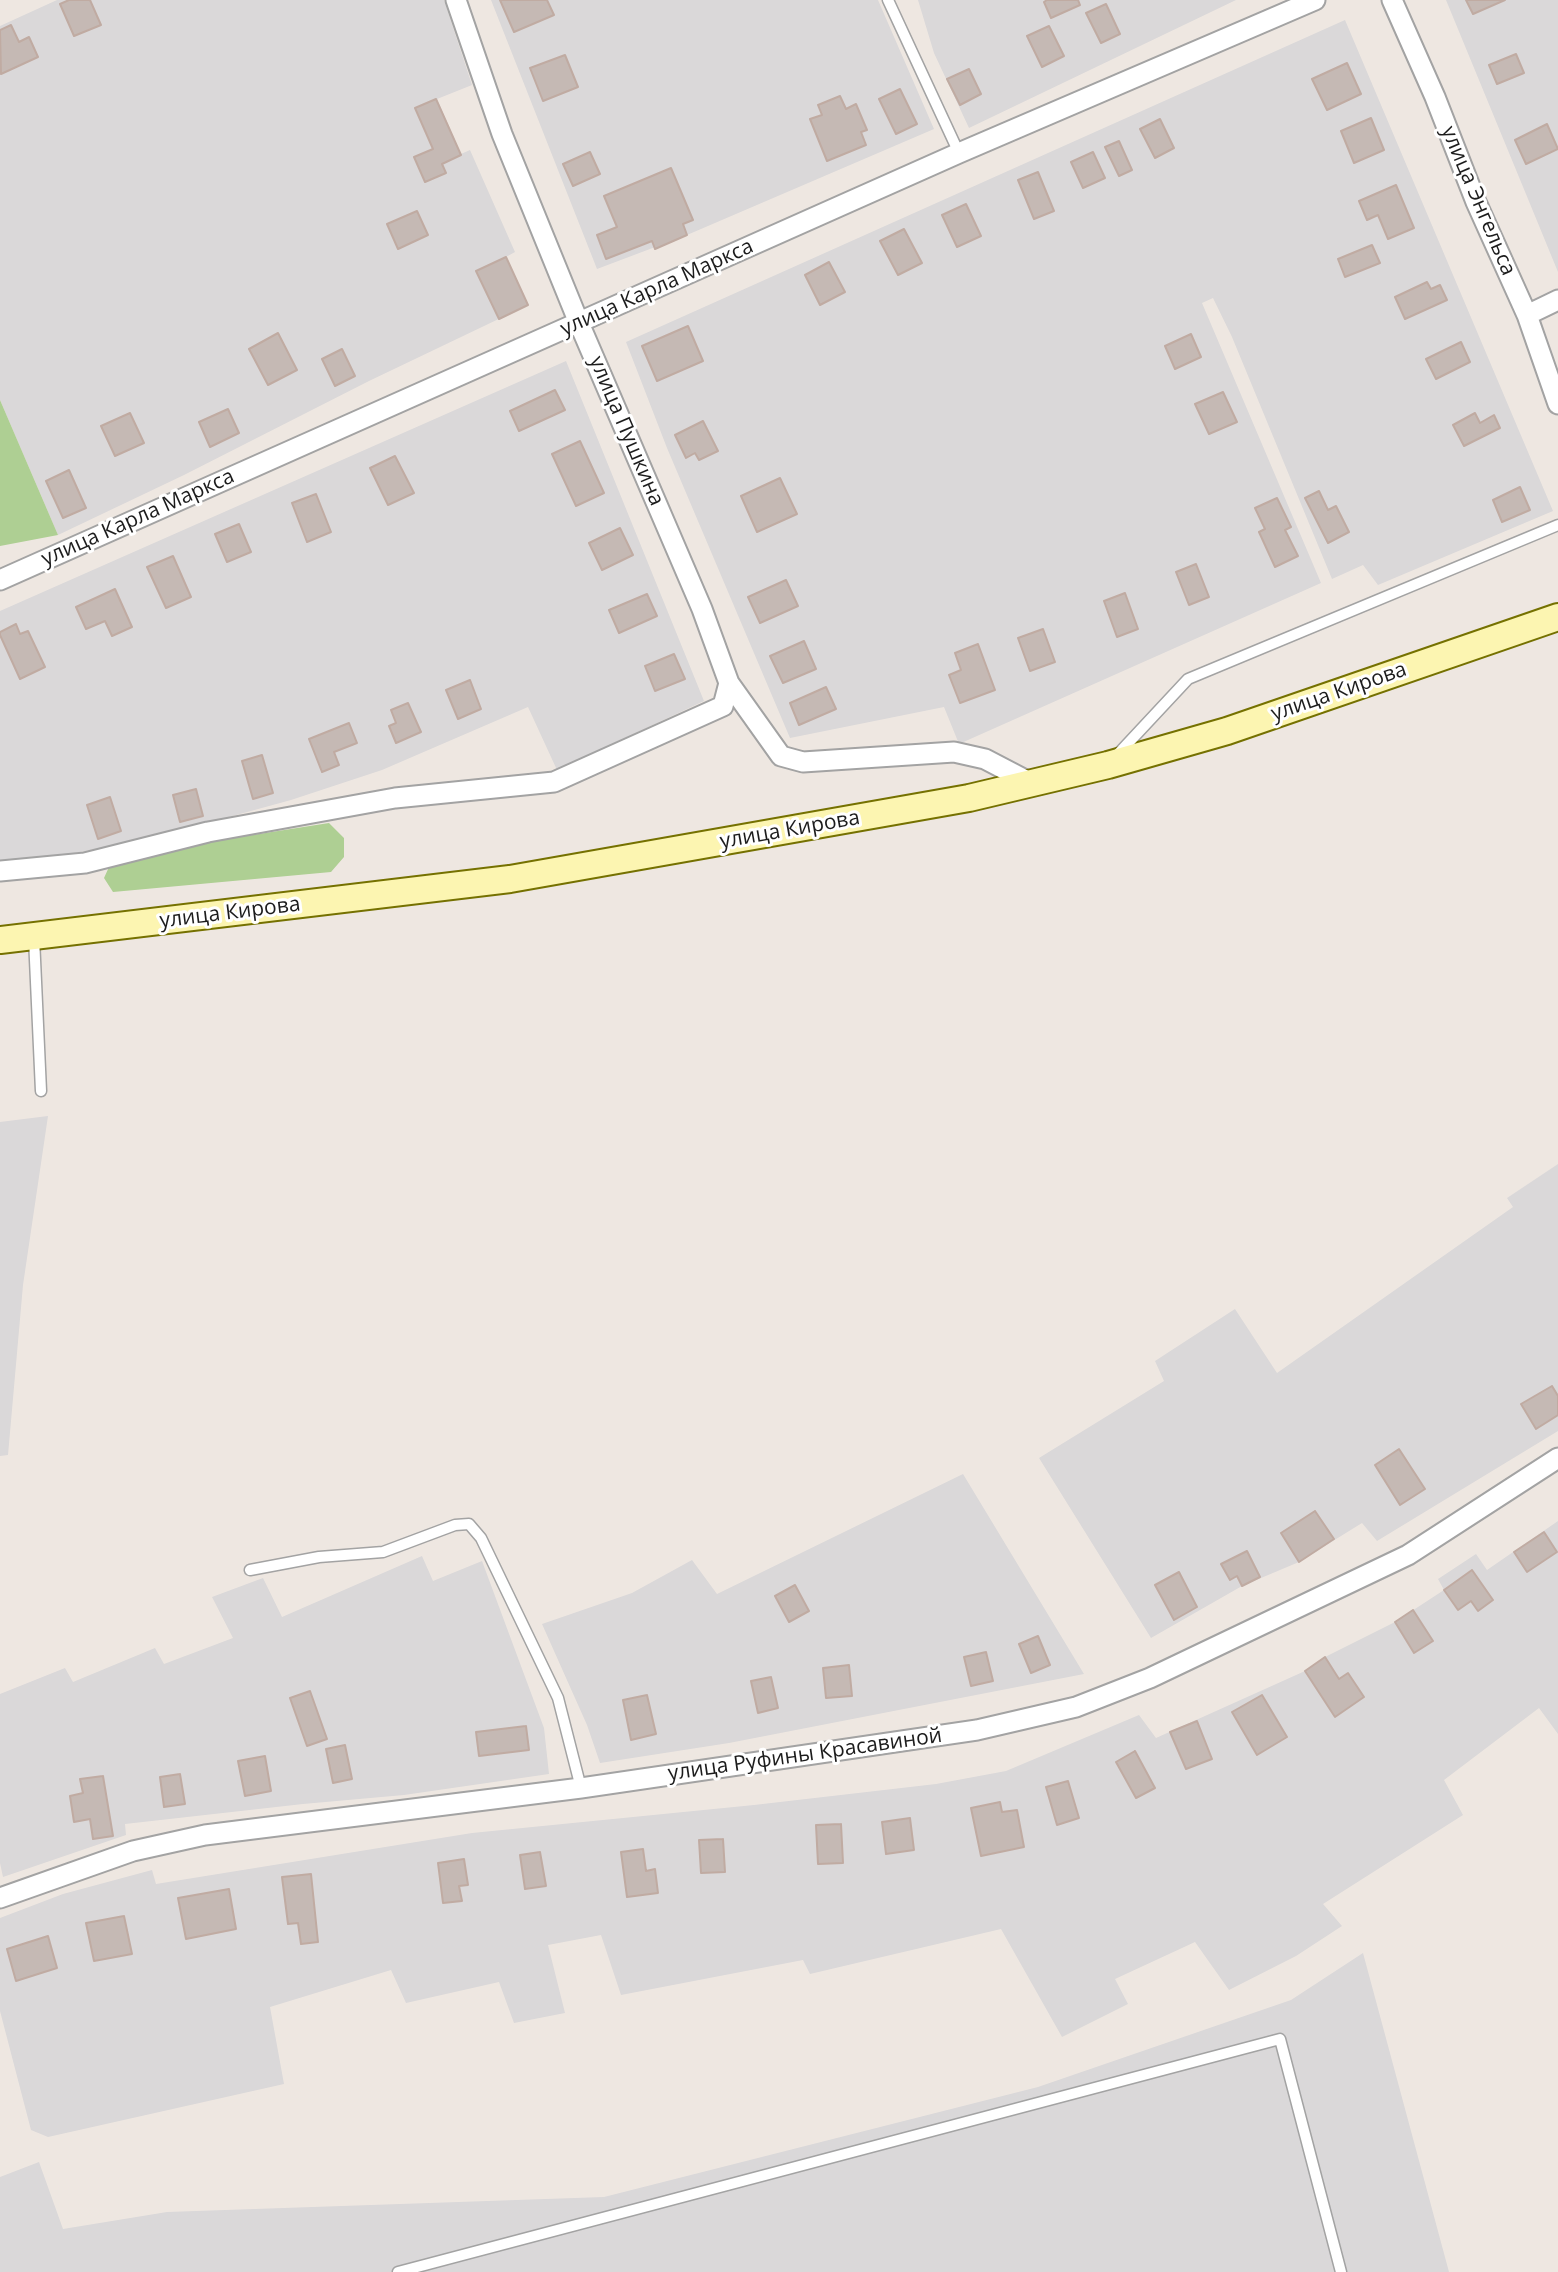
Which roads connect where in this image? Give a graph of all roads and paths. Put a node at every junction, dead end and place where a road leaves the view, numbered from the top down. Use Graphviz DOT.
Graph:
graph roads {
  1 [pos="456,0"];
  2 [pos="888,0"];
  3 [pos="1315,0"];
  4 [pos="1392,0"];
  5 [pos="959,153"];
  6 [pos="1558,300"];
  7 [pos="1527,315"];
  8 [pos="579,323"];
  9 [pos="1558,404"];
  10 [pos="1558,526"];
  11 [pos="0,580"];
  12 [pos="1558,617"];
  13 [pos="729,683"];
  14 [pos="1108,765"];
  15 [pos="1031,783"];
  16 [pos="0,871"];
  17 [pos="34,936"];
  18 [pos="0,940"];
  19 [pos="41,1091"];
  20 [pos="1558,1458"];
  21 [pos="250,1570"];
  22 [pos="581,1788"];
  23 [pos="0,1898"];
  24 [pos="398,2272"];
  25 [pos="1341,2272"];
  1 -- 8 [label="street, улица Пушкина"];
  2 -- 5 [label="lane"];
  3 -- 5 [label="street, улица Карла Маркса"];
  4 -- 7 [label="street, улица Энгельса"];
  5 -- 8 [label="street, улица Карла Маркса"];
  6 -- 7 [label="street"];
  7 -- 9 [label="street, улица Энгельса"];
  8 -- 11 [label="street, улица Карла Маркса"];
  8 -- 13 [label="street, улица Пушкина"];
  10 -- 14 [label="lane"];
  12 -- 14 [label="main road, улица Кирова"];
  13 -- 15 [label="street, улица Пушкина"];
  13 -- 16 [label="street"];
  14 -- 15 [label="main road, улица Кирова"];
  15 -- 17 [label="main road, улица Кирова"];
  17 -- 18 [label="main road, улица Кирова"];
  17 -- 19 [label="lane"];
  20 -- 22 [label="street, улица Руфины Красавиной"];
  21 -- 22 [label="lane"];
  22 -- 23 [label="street, улица Руфины Красавиной"];
  24 -- 25 [label="lane"];
}
